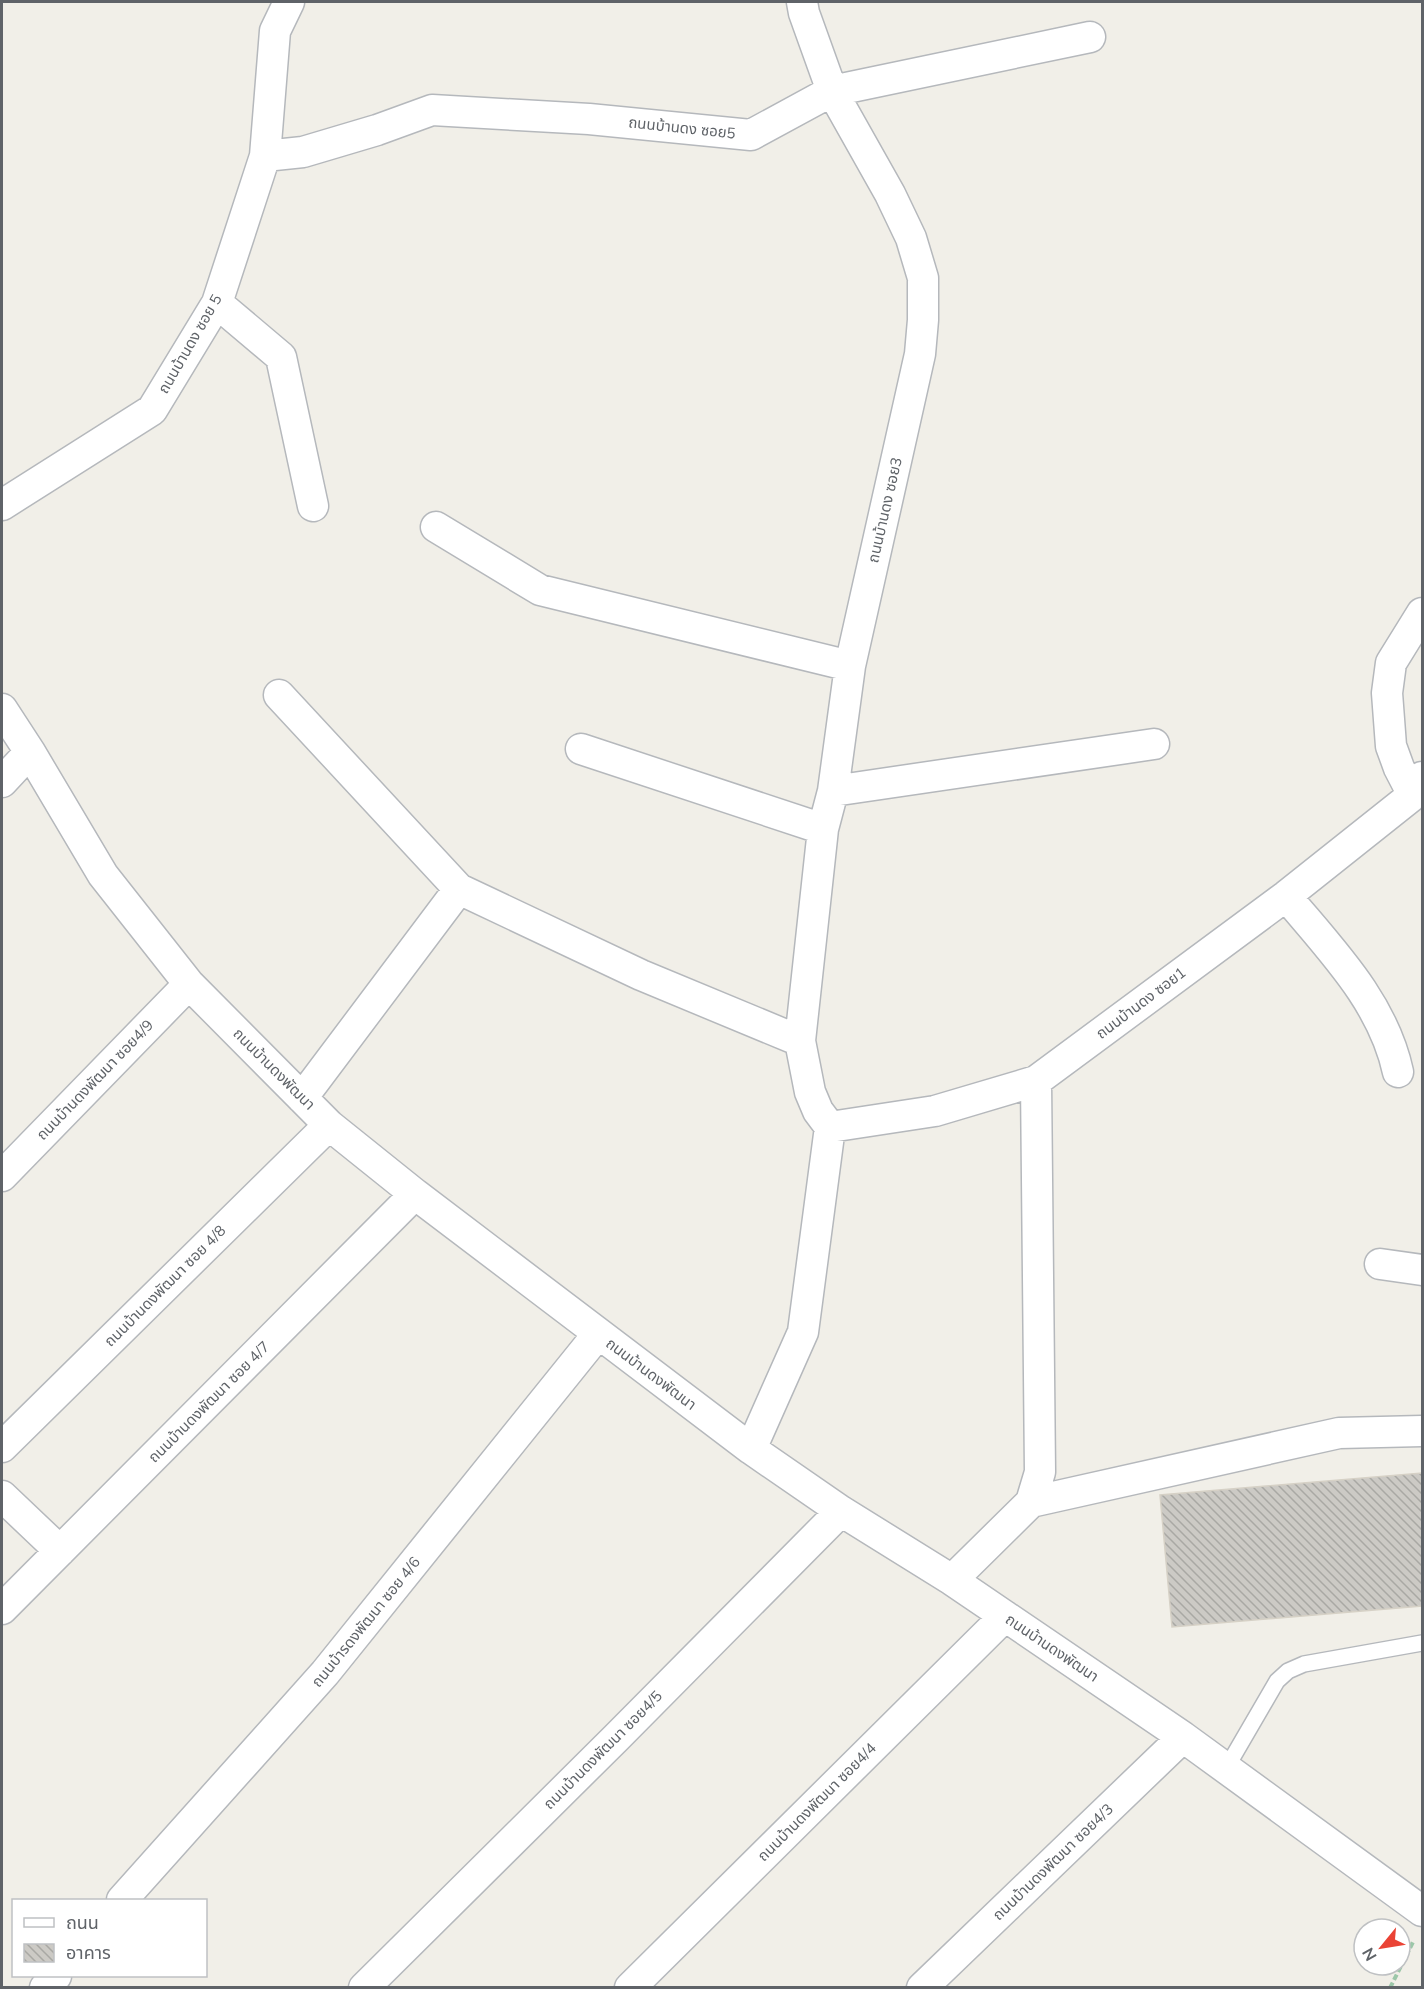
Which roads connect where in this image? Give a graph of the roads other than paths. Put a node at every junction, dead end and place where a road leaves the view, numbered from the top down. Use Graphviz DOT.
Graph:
graph roads {
  1 [pos="289,2"];
  2 [pos="802,2"];
  3 [pos="1090,37"];
  4 [pos="832,91"];
  5 [pos="265,156"];
  6 [pos="217,303"];
  7 [pos="2,506"];
  8 [pos="313,506"];
  9 [pos="436,526"];
  10 [pos="1422,613"];
  11 [pos="850,666"];
  12 [pos="279,695"];
  13 [pos="2,709"];
  14 [pos="1154,744"];
  15 [pos="581,749"];
  16 [pos="30,752"];
  17 [pos="2,782"];
  18 [pos="1418,786"];
  19 [pos="833,791"];
  20 [pos="823,829"];
  21 [pos="459,889"];
  22 [pos="1286,896"];
  23 [pos="189,984"];
  24 [pos="800,1041"];
  25 [pos="1398,1072"];
  26 [pos="1036,1082"];
  27 [pos="302,1098"];
  28 [pos="329,1125"];
  29 [pos="830,1128"];
  30 [pos="2,1176"];
  31 [pos="415,1194"];
  32 [pos="1380,1264"];
  33 [pos="1422,1269"];
  34 [pos="598,1334"];
  35 [pos="1422,1431"];
  36 [pos="2,1447"];
  37 [pos="750,1449"];
  38 [pos="2,1496"];
  39 [pos="1031,1502"];
  40 [pos="841,1511"];
  41 [pos="60,1551"];
  42 [pos="952,1580"];
  43 [pos="2,1609"];
  44 [pos="1005,1616"];
  45 [pos="1422,1643"];
  46 [pos="1184,1737"];
  47 [pos="1227,1767"];
  48 [pos="123,1899"];
  49 [pos="1420,1923"];
  50 [pos="364,1988"];
  51 [pos="630,1988"];
  52 [pos="922,1988"];
  1 -- 5 [label="street, ถนนบ้านดง ซอย 5"];
  2 -- 4 [label="street, ถนนบ้านดง ซอย3"];
  3 -- 4 [label="street, ถนนบ้านดง ซอย5"];
  4 -- 5 [label="street, ถนนบ้านดง ซอย5"];
  4 -- 11 [label="street, ถนนบ้านดง ซอย3"];
  5 -- 6 [label="street, ถนนบ้านดง ซอย 5"];
  6 -- 7 [label="street, ถนนบ้านดง ซอย 5"];
  6 -- 8 [label="street"];
  9 -- 11 [label="street"];
  10 -- 18 [label="street, ถนนบ้านดง ซอย1"];
  11 -- 19 [label="street, ถนนบ้านดง ซอย3"];
  12 -- 21 [label="street"];
  13 -- 16 [label="street, ถนนบ้านดงพัฒนา"];
  14 -- 19 [label="street"];
  15 -- 20 [label="street"];
  16 -- 17 [label="street"];
  16 -- 23 [label="street, ถนนบ้านดงพัฒนา"];
  18 -- 22 [label="street, ถนนบ้านดง ซอย1"];
  19 -- 20 [label="street, ถนนบ้านดง ซอย3"];
  20 -- 24 [label="street, ถนนบ้านดง ซอย3"];
  21 -- 24 [label="street"];
  21 -- 27 [label="street"];
  22 -- 25 [label="street"];
  22 -- 26 [label="street, ถนนบ้านดง ซอย1"];
  23 -- 27 [label="street, ถนนบ้านดงพัฒนา"];
  23 -- 30 [label="street, ถนนบ้านดงพัฒนา ซอย4/9"];
  24 -- 29 [label="street, ถนนบ้านดง ซอย3"];
  26 -- 29 [label="street, ถนนบ้านดง ซอย1"];
  26 -- 39 [label="street"];
  27 -- 28 [label="street, ถนนบ้านดงพัฒนา"];
  28 -- 31 [label="street, ถนนบ้านดงพัฒนา"];
  28 -- 36 [label="street, ถนนบ้านดงพัฒนา ซอย 4/8"];
  29 -- 37 [label="street"];
  31 -- 34 [label="street, ถนนบ้านดงพัฒนา"];
  31 -- 41 [label="street, ถนนบ้านดงพัฒนา ซอย 4/7"];
  32 -- 33 [label="street"];
  34 -- 37 [label="street, ถนนบ้านดงพัฒนา"];
  34 -- 48 [label="street, ถนนบ้ารดงพัฒนา ซอย 4/6"];
  35 -- 39 [label="street"];
  37 -- 40 [label="street, ถนนบ้านดงพัฒนา"];
  38 -- 41 [label="street"];
  39 -- 42 [label="street"];
  40 -- 42 [label="street, ถนนบ้านดงพัฒนา"];
  40 -- 50 [label="street, ถนนบ้านดงพัฒนา ซอย4/5"];
  41 -- 43 [label="street, ถนนบ้านดงพัฒนา ซอย 4/7"];
  42 -- 44 [label="street, ถนนบ้านดงพัฒนา"];
  44 -- 46 [label="street, ถนนบ้านดงพัฒนา"];
  44 -- 51 [label="street, ถนนบ้านดงพัฒนา ซอย4/4"];
  45 -- 47 [label="lane"];
  46 -- 47 [label="street, ถนนบ้านดงพัฒนา"];
  46 -- 52 [label="street, ถนนบ้านดงพัฒนา ซอย4/3"];
  47 -- 49 [label="street, ถนนบ้านดงพัฒนา"];
}
